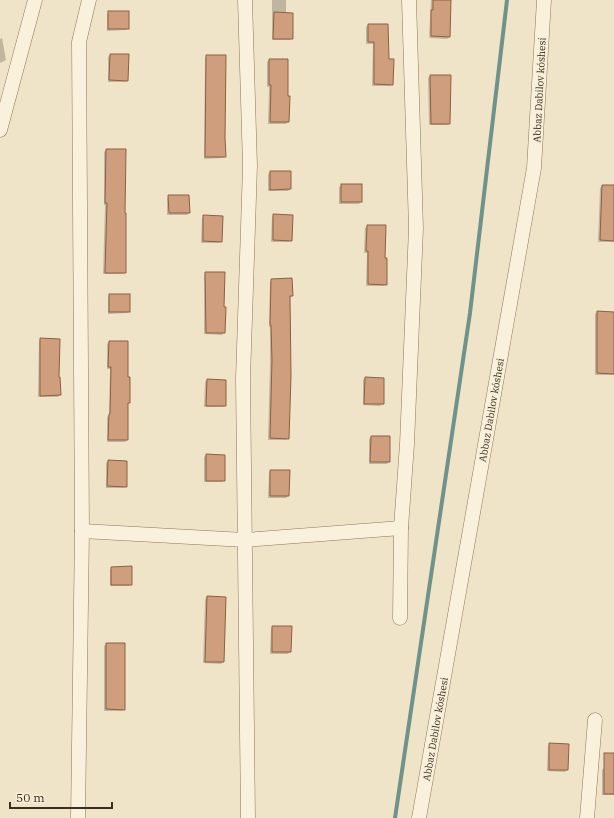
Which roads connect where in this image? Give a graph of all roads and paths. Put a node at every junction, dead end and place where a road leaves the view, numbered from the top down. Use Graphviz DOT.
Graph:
graph roads {
  1 [pos="35,0"];
  2 [pos="89,0"];
  3 [pos="245,0"];
  4 [pos="409,0"];
  5 [pos="544,0"];
  6 [pos="0,130"];
  7 [pos="401,528"];
  8 [pos="82,531"];
  9 [pos="245,540"];
  10 [pos="400,618"];
  11 [pos="595,720"];
  12 [pos="78,818"];
  13 [pos="248,818"];
  14 [pos="419,818"];
  15 [pos="587,818"];
  1 -- 6 [label="street"];
  2 -- 8 [label="street"];
  3 -- 9 [label="street"];
  4 -- 7 [label="street"];
  5 -- 14 [label="street, Abbaz Dabilov kóshesi"];
  7 -- 9 [label="street"];
  7 -- 10 [label="street"];
  8 -- 9 [label="street"];
  8 -- 12 [label="street"];
  9 -- 13 [label="street"];
  11 -- 15 [label="street"];
}
